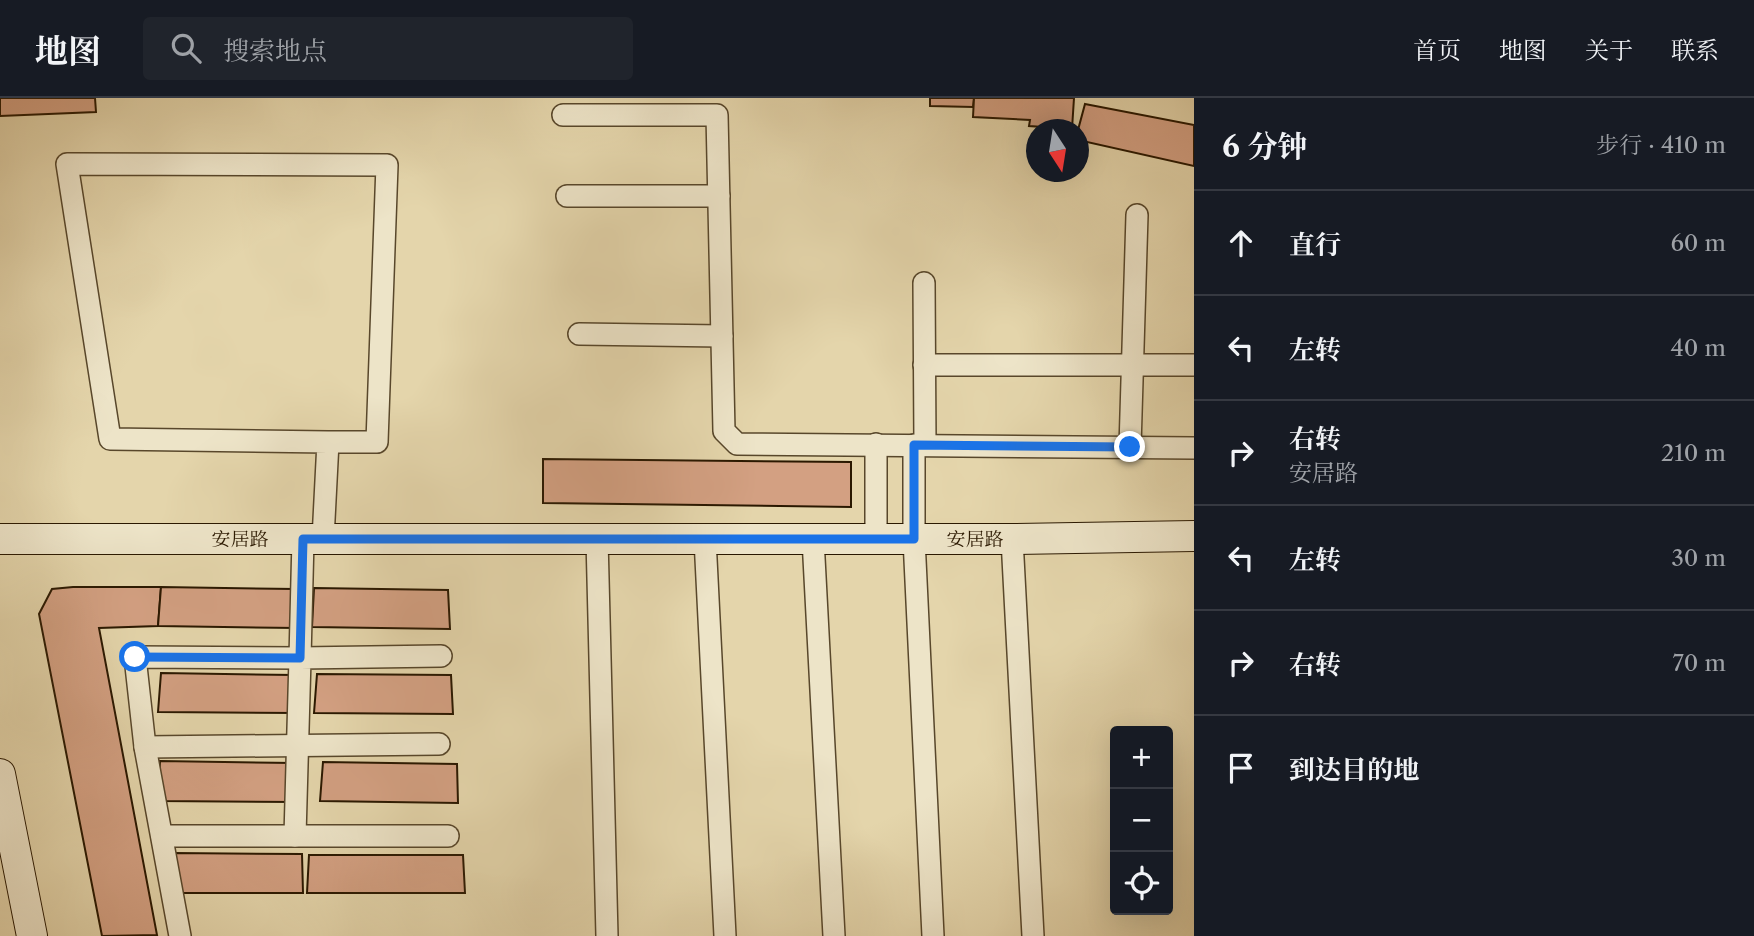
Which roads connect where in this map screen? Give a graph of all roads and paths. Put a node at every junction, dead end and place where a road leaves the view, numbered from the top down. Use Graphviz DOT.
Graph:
graph roads {
  1 [pos="563,115"];
  2 [pos="567,196"];
  3 [pos="719,196"];
  4 [pos="1137,215"];
  5 [pos="924,283"];
  6 [pos="579,334"];
  7 [pos="722,336"];
  8 [pos="924,365"];
  9 [pos="1131,365"];
  10 [pos="1194,365"];
  11 [pos="328,442"];
  12 [pos="876,444"];
  13 [pos="919,445"];
  14 [pos="1130,447"];
  15 [pos="1194,448"];
  16 [pos="1194,536"];
  17 [pos="597,538"];
  18 [pos="0,539"];
  19 [pos="313,539"];
  20 [pos="705,539"];
  21 [pos="813,539"];
  22 [pos="876,539"];
  23 [pos="914,539"];
  24 [pos="1012,539"];
  25 [pos="441,656"];
  26 [pos="300,658"];
  27 [pos="439,744"];
  28 [pos="298,746"];
  29 [pos="145,747"];
  30 [pos="0,774"];
  31 [pos="295,835"];
  32 [pos="162,836"];
  33 [pos="448,836"];
  34 [pos="32,936"];
  35 [pos="180,936"];
  36 [pos="607,936"];
  37 [pos="725,936"];
  38 [pos="834,936"];
  39 [pos="933,936"];
  40 [pos="1033,936"];
  1 -- 3 [label="street"];
  2 -- 3 [label="street"];
  3 -- 7 [label="street"];
  4 -- 9 [label="street"];
  5 -- 8 [label="street"];
  6 -- 7 [label="street"];
  7 -- 12 [label="street"];
  8 -- 9 [label="street"];
  8 -- 13 [label="street"];
  9 -- 10 [label="street"];
  9 -- 14 [label="street"];
  11 -- 11 [label="street"];
  11 -- 19 [label="street"];
  12 -- 13 [label="street"];
  12 -- 22 [label="street"];
  13 -- 14 [label="street"];
  13 -- 23 [label="street"];
  14 -- 15 [label="street"];
  16 -- 24 [label="street, 安居路"];
  17 -- 19 [label="street, 安居路"];
  17 -- 20 [label="street, 安居路"];
  17 -- 36 [label="street"];
  18 -- 19 [label="street, 安居路"];
  19 -- 26 [label="street"];
  20 -- 21 [label="street, 安居路"];
  20 -- 37 [label="street"];
  21 -- 22 [label="street, 安居路"];
  21 -- 38 [label="street"];
  22 -- 23 [label="street, 安居路"];
  23 -- 24 [label="street, 安居路"];
  23 -- 39 [label="street"];
  24 -- 40 [label="street"];
  25 -- 26 [label="street"];
  26 -- 28 [label="street"];
  26 -- 29 [label="street"];
  27 -- 28 [label="street"];
  28 -- 29 [label="street"];
  28 -- 31 [label="street"];
  29 -- 32 [label="street"];
  30 -- 34 [label="street"];
  31 -- 32 [label="street"];
  31 -- 33 [label="street"];
  32 -- 35 [label="street"];
}
